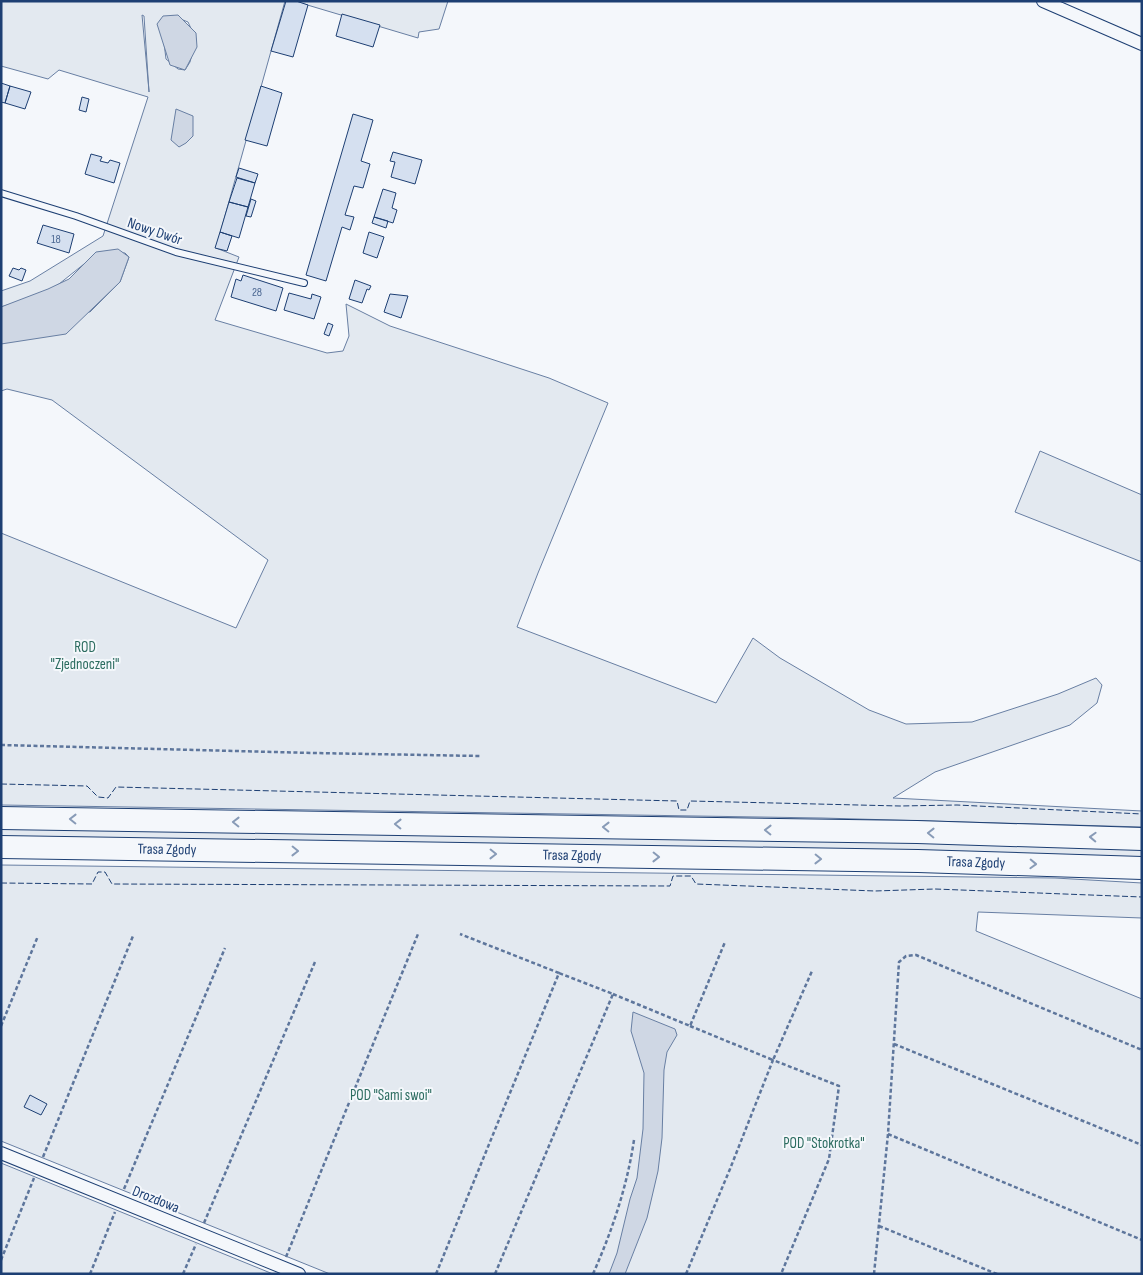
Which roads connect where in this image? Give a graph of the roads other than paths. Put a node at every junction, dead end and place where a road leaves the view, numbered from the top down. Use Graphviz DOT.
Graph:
graph roads {
  1 [pos="1043,1"];
  2 [pos="1142,44"];
  3 [pos="1,193"];
  4 [pos="304,283"];
  5 [pos="1,818"];
  6 [pos="1142,839"];
  7 [pos="1,846"];
  8 [pos="1142,868"];
  9 [pos="1,1153"];
  10 [pos="299,1274"];
  1 -- 2 [label="street"];
  3 -- 4 [label="lane, Nowy Dwór"];
  6 -- 5 [label="highway, Trasa Zgody, one-way"];
  7 -- 8 [label="highway, Trasa Zgody, one-way"];
  9 -- 10 [label="street, Drozdowa"];
}
